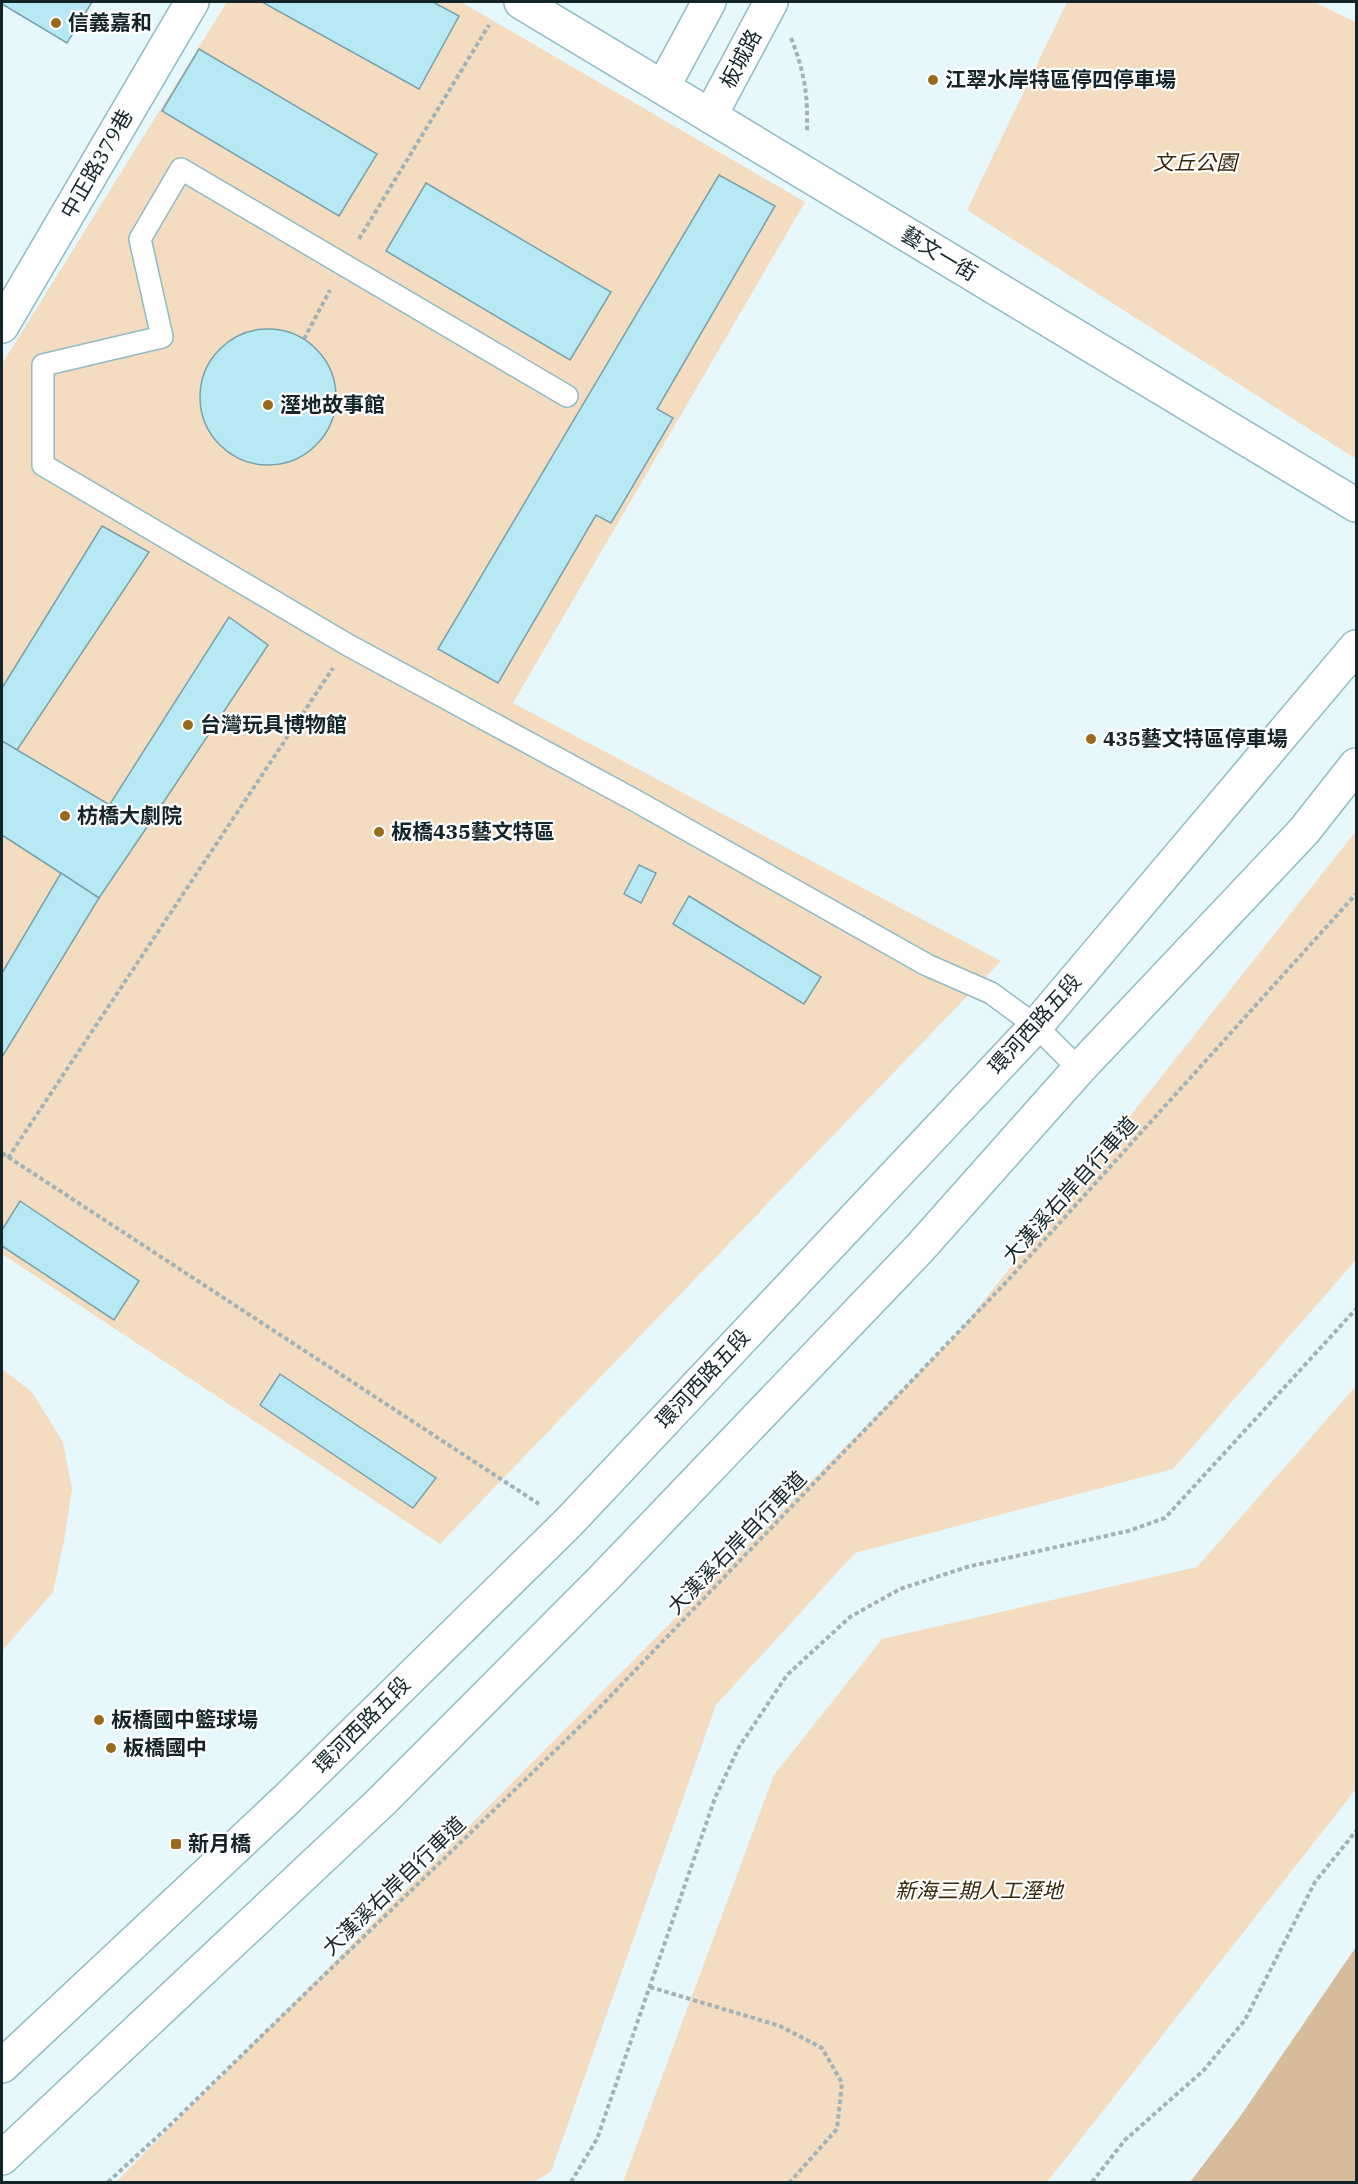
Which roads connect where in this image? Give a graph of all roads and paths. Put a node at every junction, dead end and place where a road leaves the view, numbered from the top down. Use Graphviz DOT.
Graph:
graph roads {
  1 [pos="192,2"];
  2 [pos="521,2"];
  3 [pos="709,2"];
  4 [pos="771,2"];
  5 [pos="489,25"];
  6 [pos="791,37"];
  7 [pos="663,87"];
  8 [pos="710,116"];
  9 [pos="807,133"];
  10 [pos="344,265"];
  11 [pos="2,326"];
  12 [pos="304,339"];
  13 [pos="567,396"];
  14 [pos="1356,506"];
  15 [pos="348,645"];
  16 [pos="1356,647"];
  17 [pos="1356,765"];
  18 [pos="1356,894"];
  19 [pos="1036,1026"];
  20 [pos="1079,1069"];
  21 [pos="2,1154"];
  22 [pos="8,1158"];
  23 [pos="1356,1309"];
  24 [pos="568,1523"];
  25 [pos="1356,1831"];
  26 [pos="650,1987"];
  27 [pos="2,2066"];
  28 [pos="2,2158"];
  29 [pos="108,2182"];
  30 [pos="571,2182"];
  31 [pos="790,2182"];
  32 [pos="1092,2182"];
  1 -- 11 [label="street, 中正路379巷"];
  2 -- 7 [label="street, 藝文一街"];
  3 -- 7 [label="street"];
  4 -- 8 [label="street, 板城路"];
  5 -- 10 [label="path"];
  6 -- 9 [label="path"];
  7 -- 8 [label="street, 藝文一街"];
  8 -- 14 [label="street, 藝文一街"];
  10 -- 12 [label="path"];
  10 -- 13 [label="lane"];
  10 -- 15 [label="lane"];
  15 -- 19 [label="lane"];
  15 -- 22 [label="path"];
  16 -- 19 [label="street, 環河西路五段"];
  17 -- 20 [label="street"];
  18 -- 29 [label="path, 大漢溪右岸自行車道"];
  19 -- 20 [label="lane"];
  19 -- 24 [label="street, 環河西路五段"];
  20 -- 28 [label="street"];
  21 -- 22 [label="path"];
  22 -- 24 [label="path"];
  23 -- 26 [label="path"];
  24 -- 27 [label="street, 環河西路五段"];
  25 -- 32 [label="path"];
  26 -- 30 [label="path"];
  26 -- 31 [label="path"];
}
